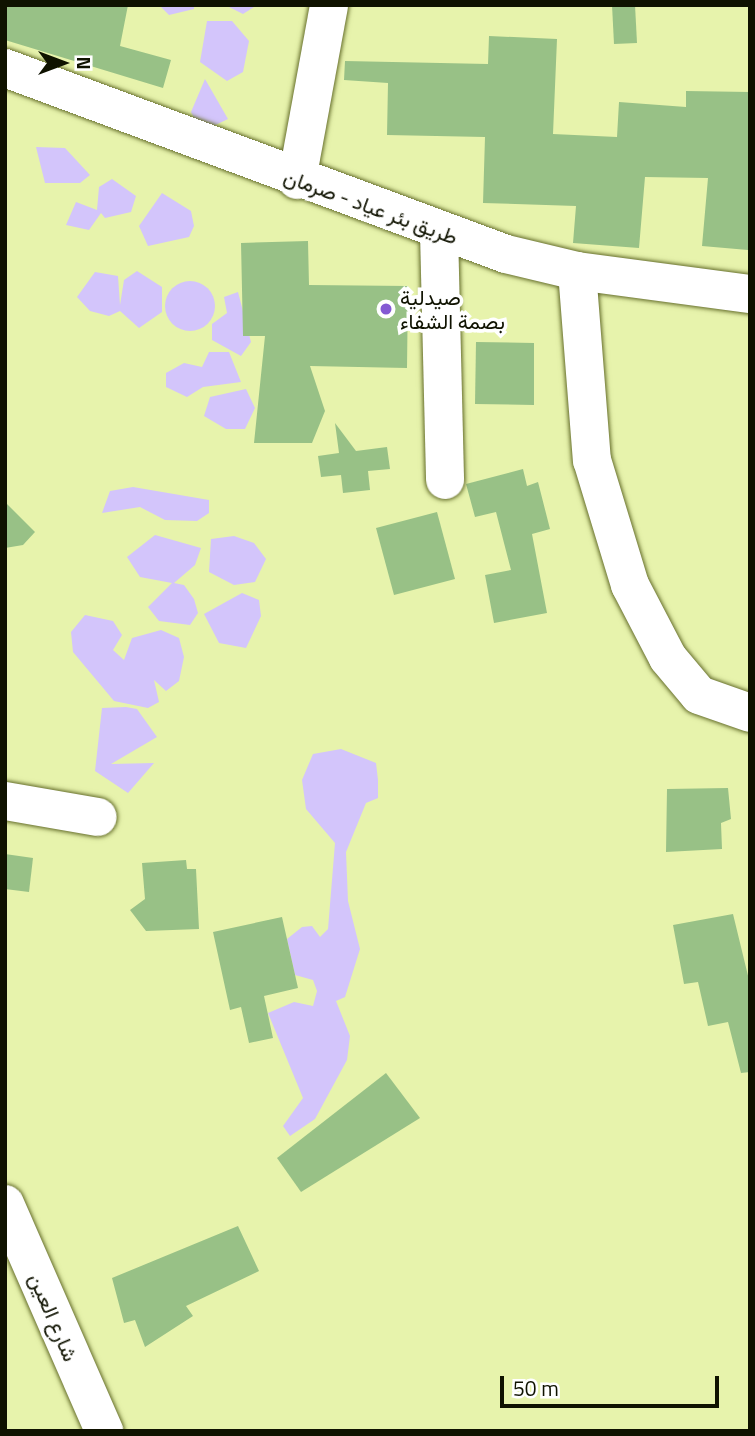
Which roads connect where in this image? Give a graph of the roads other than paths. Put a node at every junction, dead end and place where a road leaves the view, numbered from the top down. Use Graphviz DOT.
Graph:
graph roads {
  1 [pos="329,5"];
  2 [pos="5,68"];
  3 [pos="298,180"];
  4 [pos="439,232"];
  5 [pos="577,271"];
  6 [pos="750,294"];
  7 [pos="446,480"];
  8 [pos="750,713"];
  9 [pos="5,801"];
  10 [pos="98,817"];
  11 [pos="5,1203"];
  12 [pos="104,1431"];
  1 -- 3 [label="main road"];
  2 -- 3 [label="main road, طريق بئر عياد - صرمان"];
  3 -- 4 [label="main road, طريق بئر عياد - صرمان"];
  4 -- 5 [label="main road, طريق بئر عياد - صرمان"];
  4 -- 7 [label="main road"];
  5 -- 6 [label="main road, طريق بئر عياد - صرمان"];
  5 -- 8 [label="main road"];
  9 -- 10 [label="main road"];
  11 -- 12 [label="main road, شارع العين"];
}
